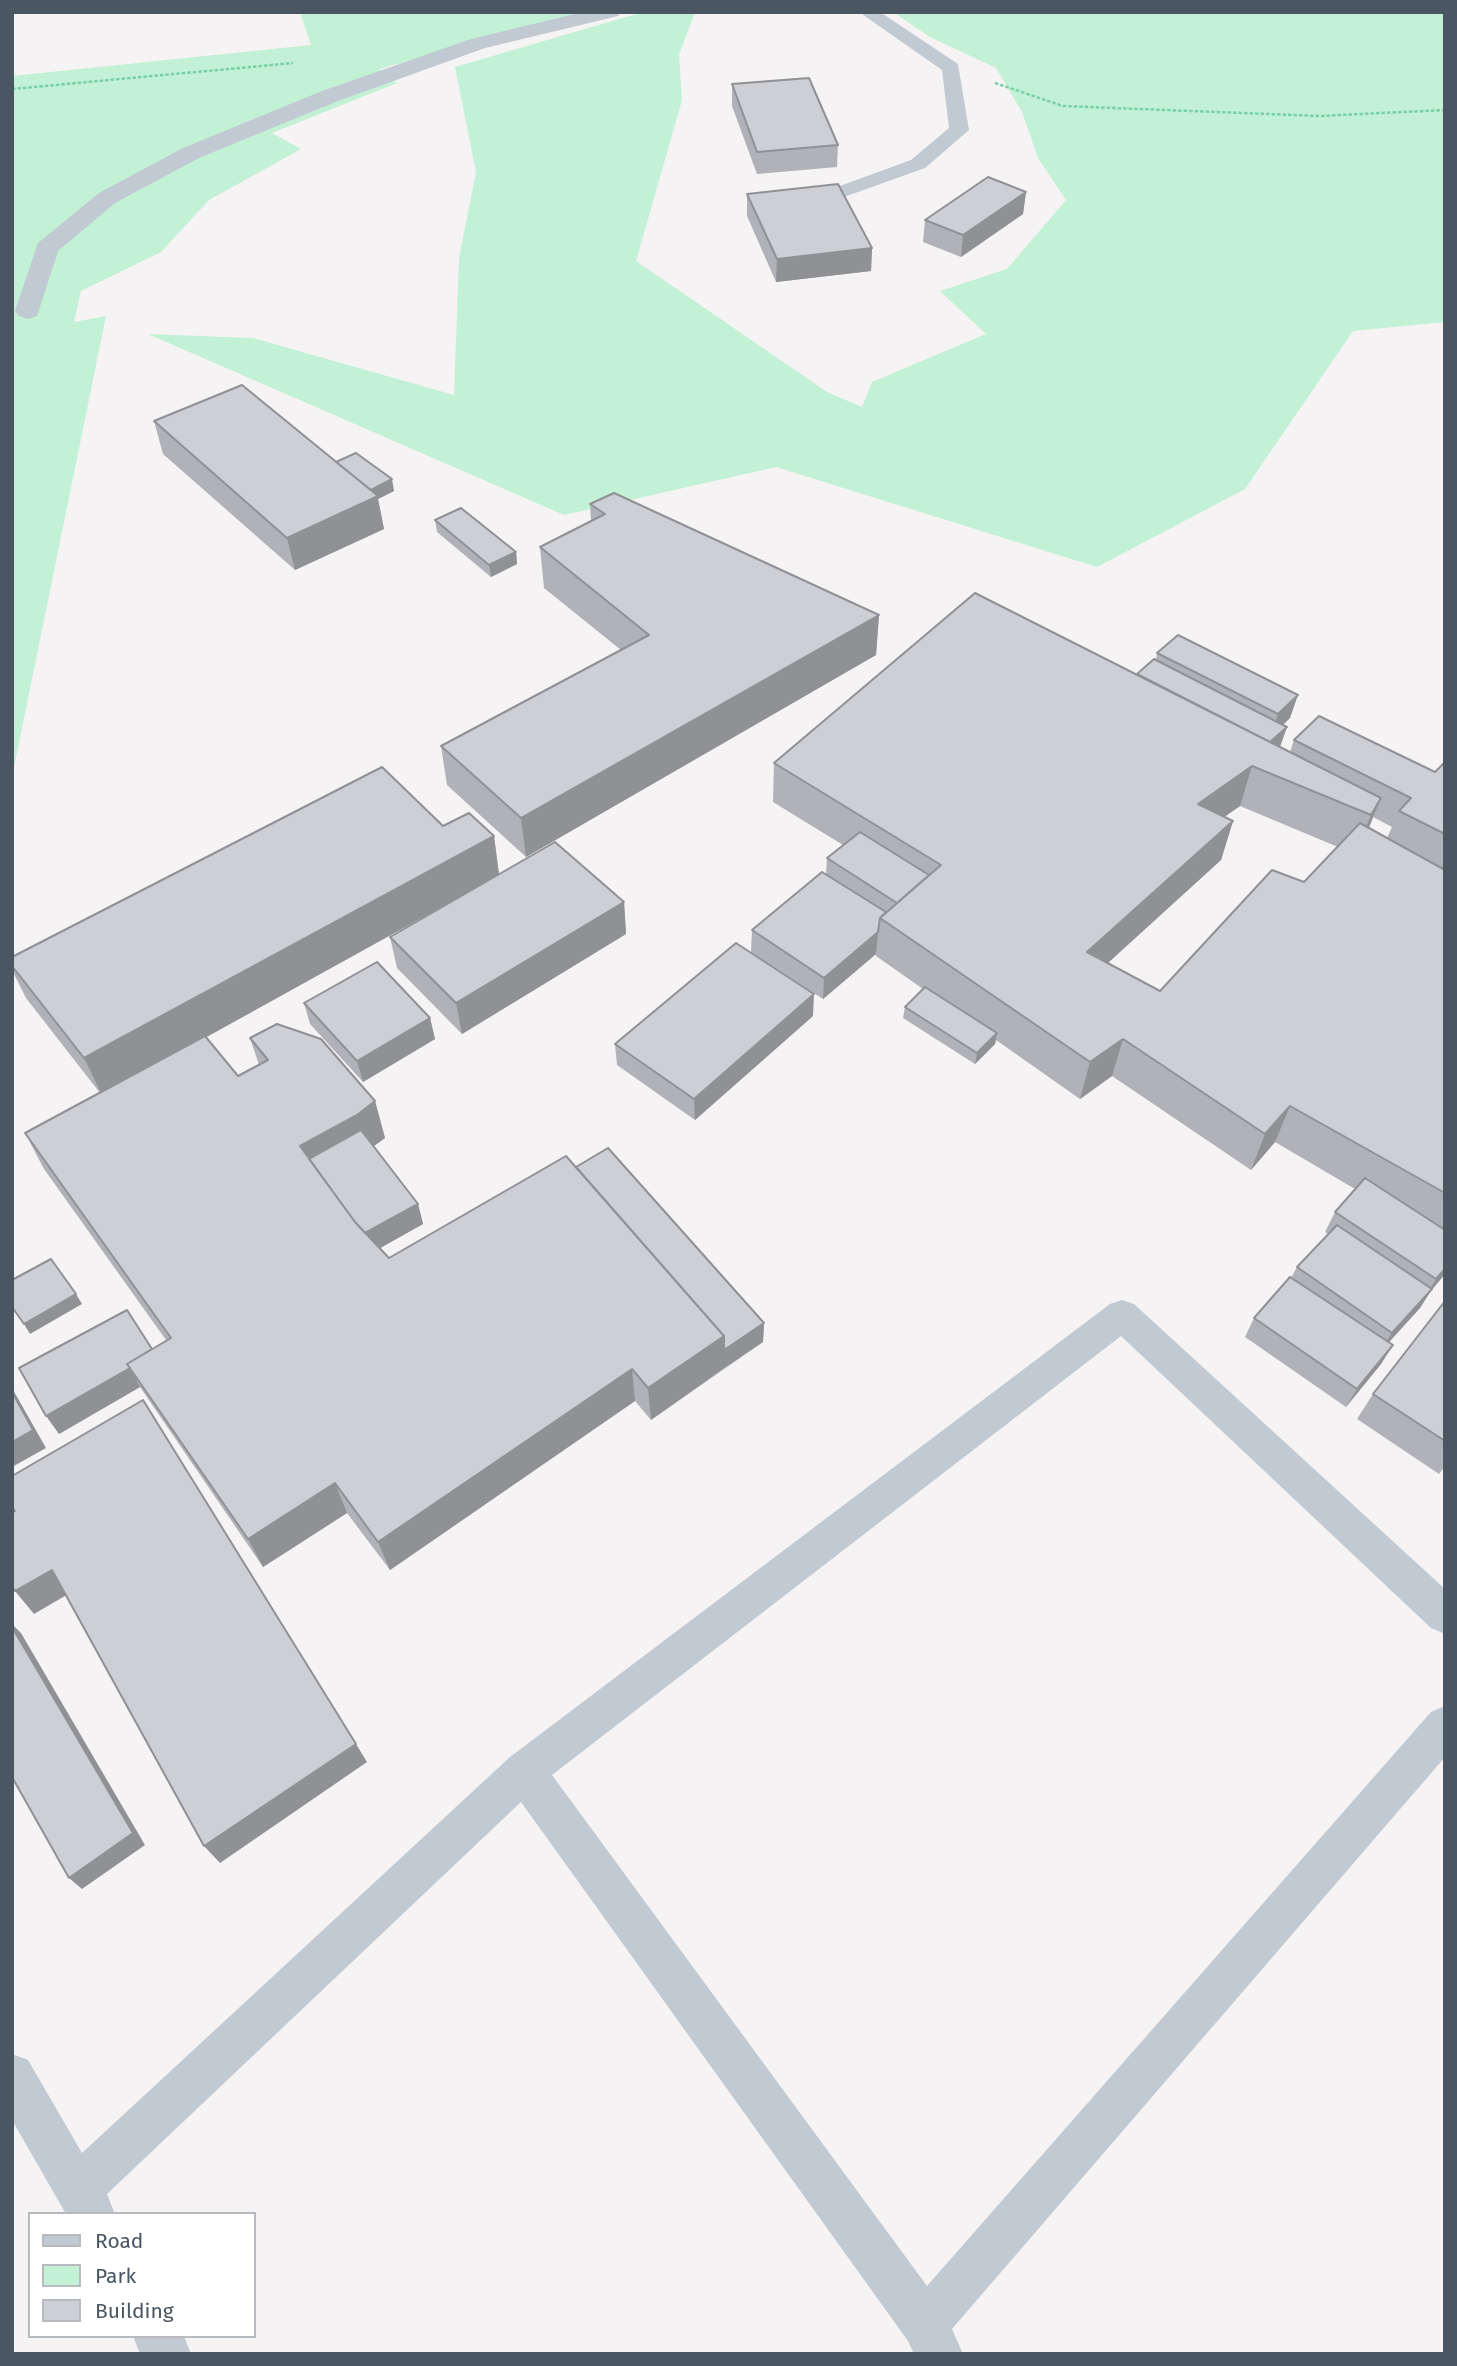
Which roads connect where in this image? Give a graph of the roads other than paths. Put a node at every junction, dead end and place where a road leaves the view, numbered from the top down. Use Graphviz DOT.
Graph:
graph roads {
  1 [pos="611,12"];
  2 [pos="868,12"];
  3 [pos="844,191"];
  4 [pos="28,311"];
  5 [pos="1445,1615"];
  6 [pos="1445,1726"];
  7 [pos="524,1771"];
  8 [pos="12,2076"];
  9 [pos="86,2201"];
  10 [pos="159,2338"];
  11 [pos="932,2339"];
  12 [pos="167,2354"];
  1 -- 4 [label="street"];
  2 -- 3 [label="lane"];
  5 -- 7 [label="lane"];
  6 -- 11 [label="lane"];
  7 -- 9 [label="lane"];
  7 -- 11 [label="lane"];
  8 -- 9 [label="lane"];
  10 -- 12 [label="lane"];
}
